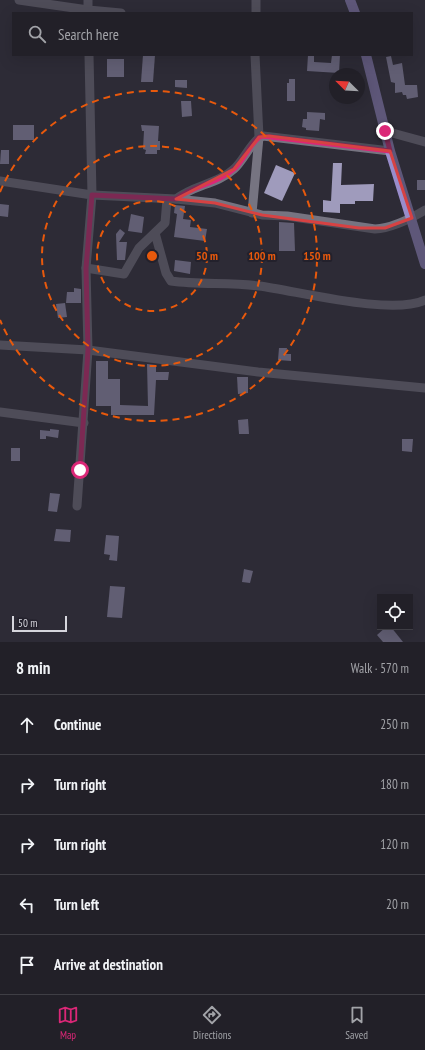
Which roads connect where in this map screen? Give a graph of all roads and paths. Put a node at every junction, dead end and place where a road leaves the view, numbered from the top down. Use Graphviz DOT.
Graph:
graph roads {
  1 [pos="19,0"];
  2 [pos="88,0"];
  3 [pos="256,0"];
  4 [pos="350,0"];
  5 [pos="88,11"];
  6 [pos="105,12"];
  7 [pos="256,12"];
  8 [pos="354,12"];
  9 [pos="89,56"];
  10 [pos="255,56"];
  11 [pos="366,56"];
  12 [pos="385,131"];
  13 [pos="259,137"];
  14 [pos="425,142"];
  15 [pos="390,151"];
  16 [pos="0,180"];
  17 [pos="92,195"];
  18 [pos="171,199"];
  19 [pos="425,210"];
  20 [pos="252,213"];
  21 [pos="412,218"];
  22 [pos="155,233"];
  23 [pos="425,264"];
  24 [pos="86,268"];
  25 [pos="425,300"];
  26 [pos="0,345"];
  27 [pos="88,350"];
  28 [pos="425,388"];
  29 [pos="0,412"];
  30 [pos="84,423"];
  31 [pos="77,506"];
  1 -- 5 [label="street"];
  2 -- 5 [label="street"];
  3 -- 7 [label="street"];
  4 -- 8 [label="main road"];
  5 -- 6 [label="street"];
  9 -- 17 [label="street"];
  10 -- 13 [label="street"];
  11 -- 12 [label="main road"];
  12 -- 14 [label="street"];
  12 -- 15 [label="main road"];
  13 -- 15 [label="street"];
  13 -- 18 [label="street"];
  13 -- 20 [label="street"];
  15 -- 21 [label="main road"];
  16 -- 17 [label="street"];
  17 -- 18 [label="street"];
  17 -- 24 [label="street"];
  18 -- 20 [label="street"];
  18 -- 22 [label="street"];
  19 -- 21 [label="street"];
  20 -- 21 [label="street"];
  21 -- 23 [label="main road"];
  22 -- 24 [label="street"];
  22 -- 25 [label="street"];
  24 -- 27 [label="street"];
  26 -- 27 [label="street"];
  27 -- 28 [label="street"];
  27 -- 30 [label="street"];
  29 -- 30 [label="street"];
  30 -- 31 [label="street"];
}
